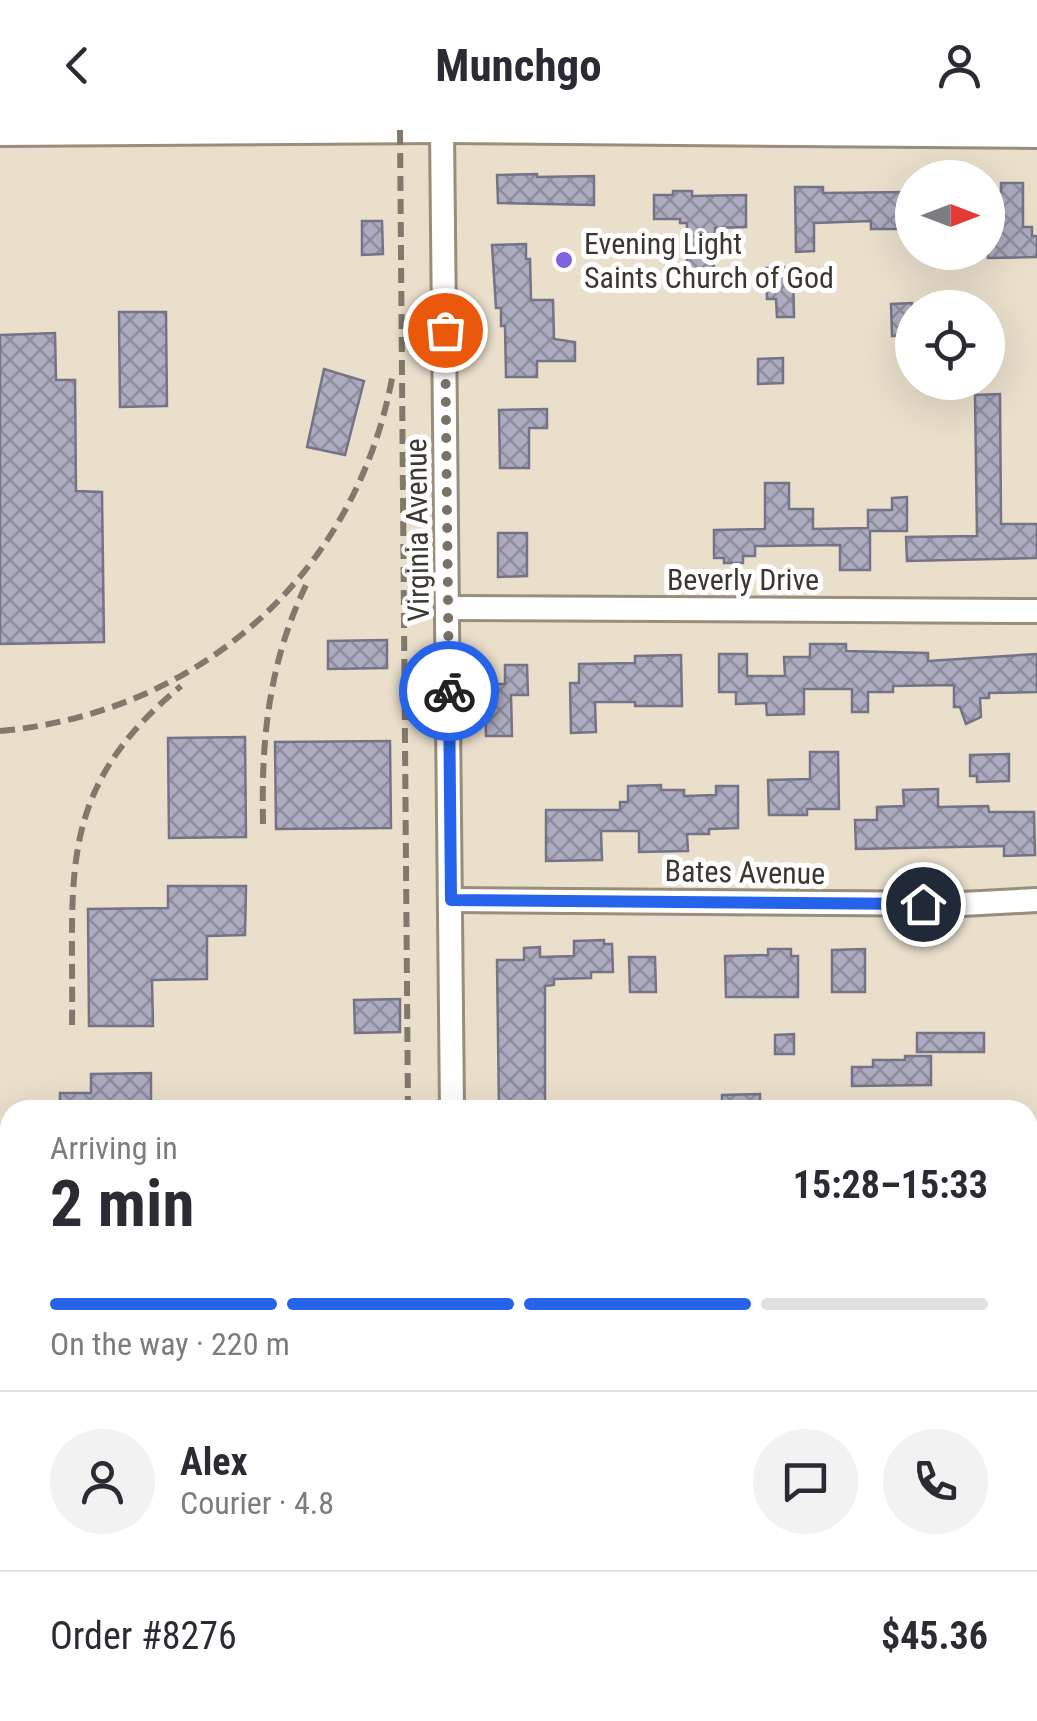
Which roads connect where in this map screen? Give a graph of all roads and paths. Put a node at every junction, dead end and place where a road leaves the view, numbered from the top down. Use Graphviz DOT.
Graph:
graph roads {
  1 [pos="442,130"];
  2 [pos="0,134"];
  3 [pos="1037,136"];
  4 [pos="448,608"];
  5 [pos="1037,611"];
  6 [pos="451,900"];
  7 [pos="1037,900"];
  8 [pos="452,1100"];
  1 -- 2 [label="street"];
  1 -- 3 [label="street"];
  1 -- 4 [label="street, Virginia Avenue"];
  4 -- 5 [label="street, Beverly Drive"];
  4 -- 6 [label="street, Virginia Avenue"];
  6 -- 7 [label="street, Bates Avenue"];
  6 -- 8 [label="street, Virginia Avenue"];
}
